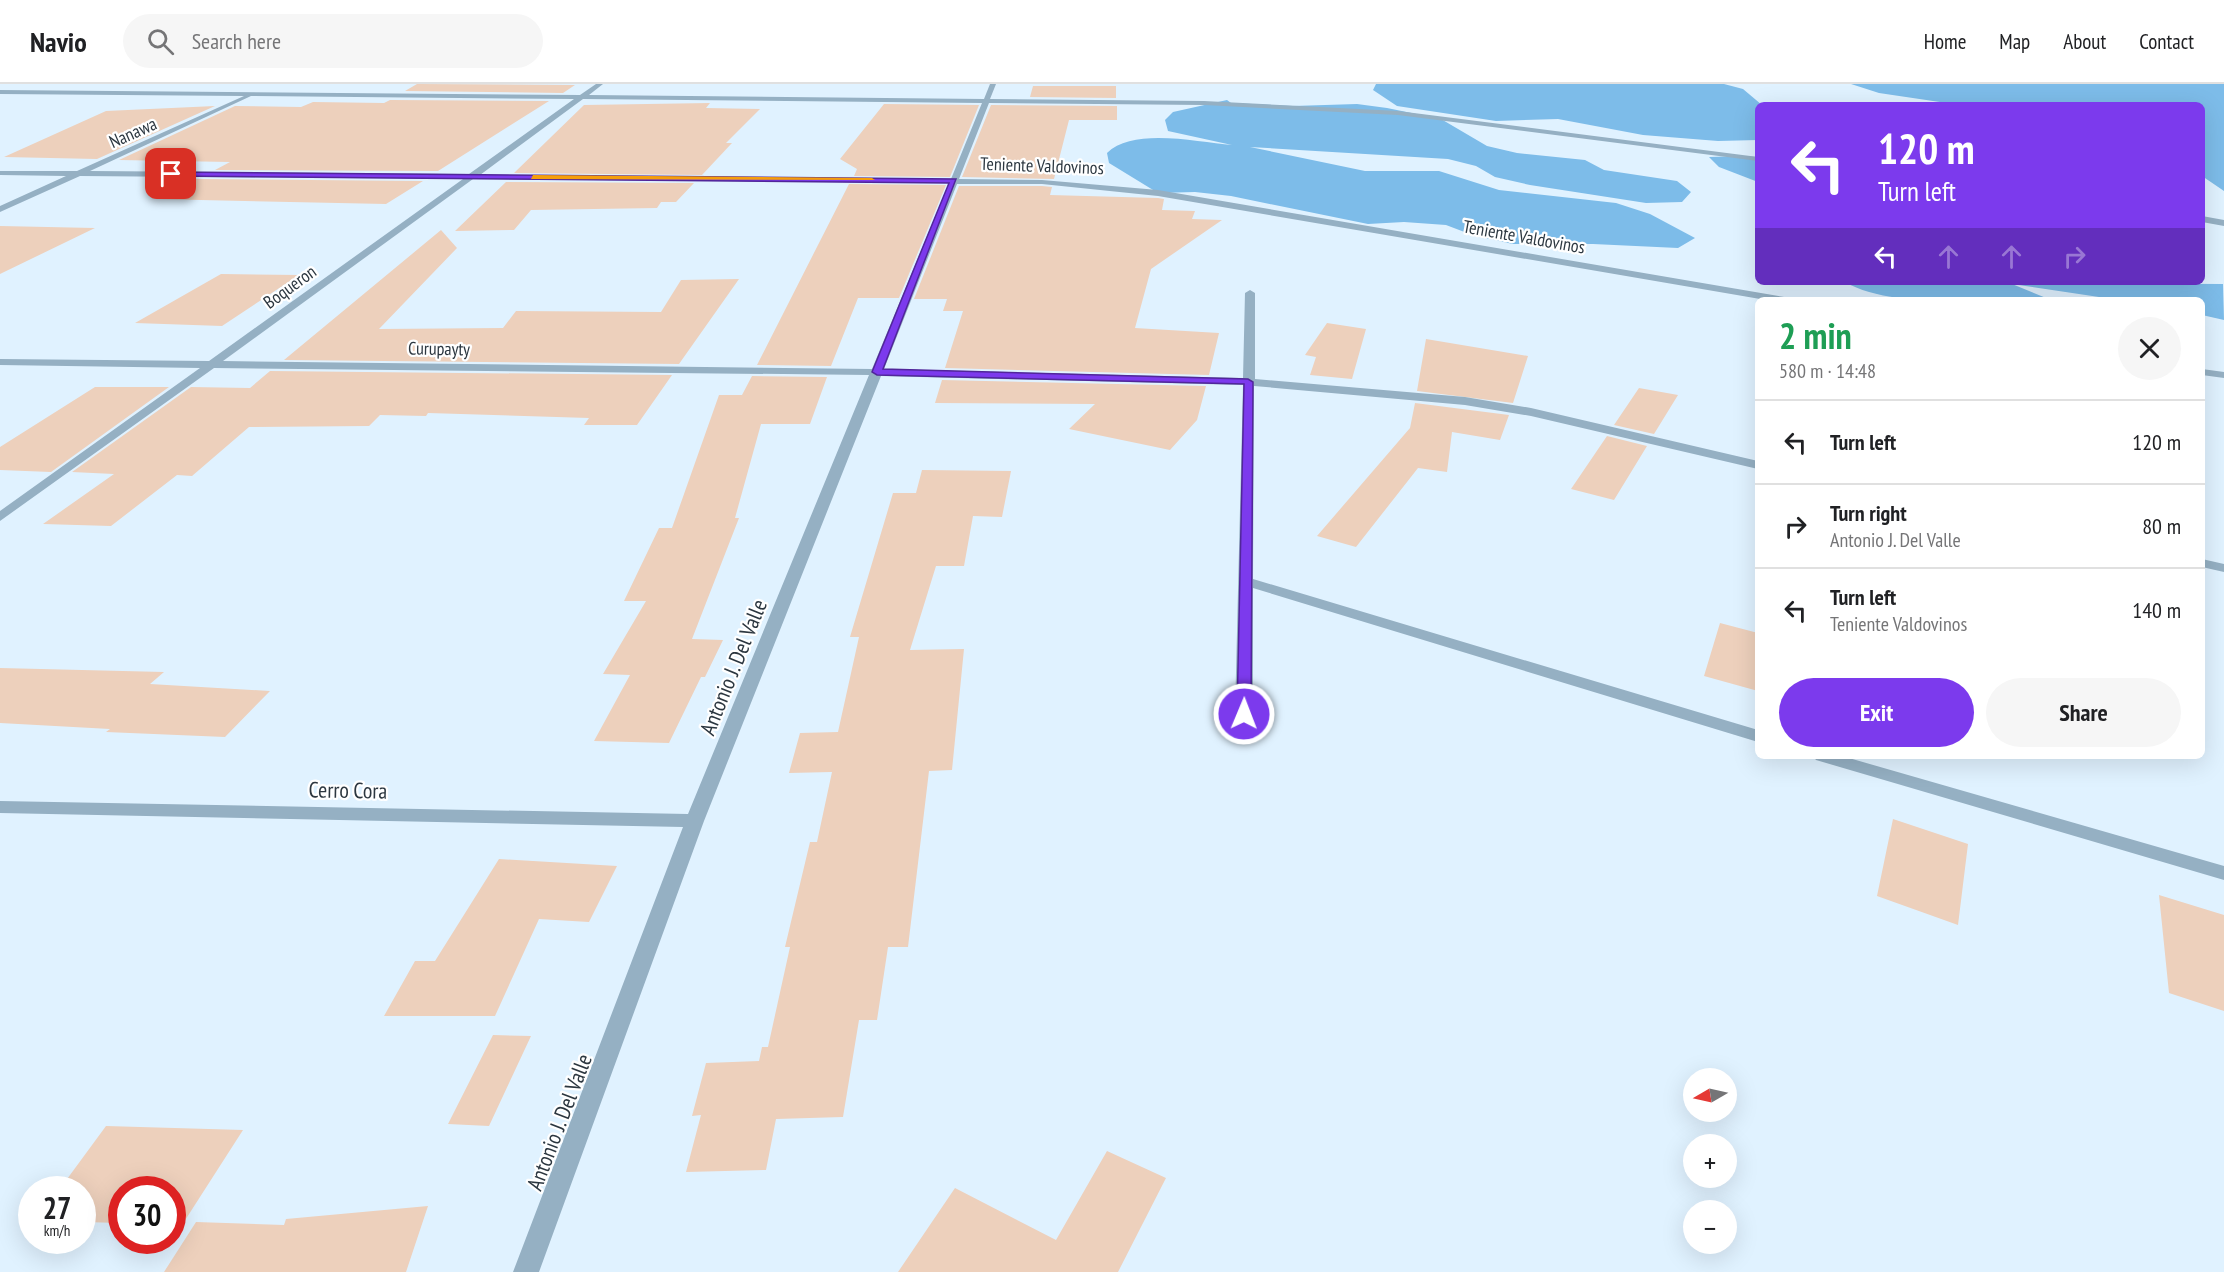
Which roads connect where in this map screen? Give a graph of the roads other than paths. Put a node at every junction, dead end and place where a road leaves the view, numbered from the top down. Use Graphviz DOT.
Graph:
graph roads {
  1 [pos="278,84"];
  2 [pos="600,84"];
  3 [pos="993,84"];
  4 [pos="0,92"];
  5 [pos="254,95"];
  6 [pos="582,98"];
  7 [pos="986,101"];
  8 [pos="1755,159"];
  9 [pos="0,173"];
  10 [pos="79,174"];
  11 [pos="472,177"];
  12 [pos="954,181"];
  13 [pos="0,209"];
  14 [pos="2205,220"];
  15 [pos="2224,223"];
  16 [pos="1250,293"];
  17 [pos="1766,297"];
  18 [pos="0,362"];
  19 [pos="212,364"];
  20 [pos="877,372"];
  21 [pos="2205,372"];
  22 [pos="2224,375"];
  23 [pos="1248,382"];
  24 [pos="1755,464"];
  25 [pos="0,517"];
  26 [pos="2205,564"];
  27 [pos="2224,568"];
  28 [pos="1245,581"];
  29 [pos="1244,714"];
  30 [pos="1755,735"];
  31 [pos="1834,759"];
  32 [pos="0,807"];
  33 [pos="695,821"];
  34 [pos="2224,873"];
  35 [pos="526,1272"];
  1 -- 5 [label="street, Nanawa"];
  2 -- 6 [label="street, Boqueron"];
  3 -- 7 [label="street, Antonio J. Del Valle"];
  4 -- 5 [label="street"];
  5 -- 6 [label="street"];
  5 -- 10 [label="street, Nanawa"];
  6 -- 7 [label="street"];
  6 -- 11 [label="street, Boqueron"];
  7 -- 8 [label="street"];
  7 -- 12 [label="street, Antonio J. Del Valle"];
  9 -- 10 [label="street, Teniente Valdovinos"];
  10 -- 11 [label="street, Teniente Valdovinos"];
  10 -- 13 [label="street, Nanawa"];
  11 -- 12 [label="street, Teniente Valdovinos"];
  11 -- 19 [label="street, Boqueron"];
  12 -- 17 [label="street, Teniente Valdovinos"];
  12 -- 20 [label="street, Antonio J. Del Valle"];
  14 -- 15 [label="street"];
  16 -- 23 [label="street"];
  18 -- 19 [label="street, Curupayty"];
  19 -- 20 [label="street, Curupayty"];
  19 -- 25 [label="street, Boqueron"];
  20 -- 23 [label="street, Curupayty"];
  20 -- 33 [label="street, Antonio J. Del Valle"];
  21 -- 22 [label="street"];
  23 -- 24 [label="street, Curupayty"];
  23 -- 28 [label="street"];
  26 -- 27 [label="street"];
  28 -- 29 [label="street"];
  28 -- 30 [label="street"];
  31 -- 34 [label="street"];
  32 -- 33 [label="street, Cerro Cora"];
  33 -- 35 [label="street, Antonio J. Del Valle"];
}
